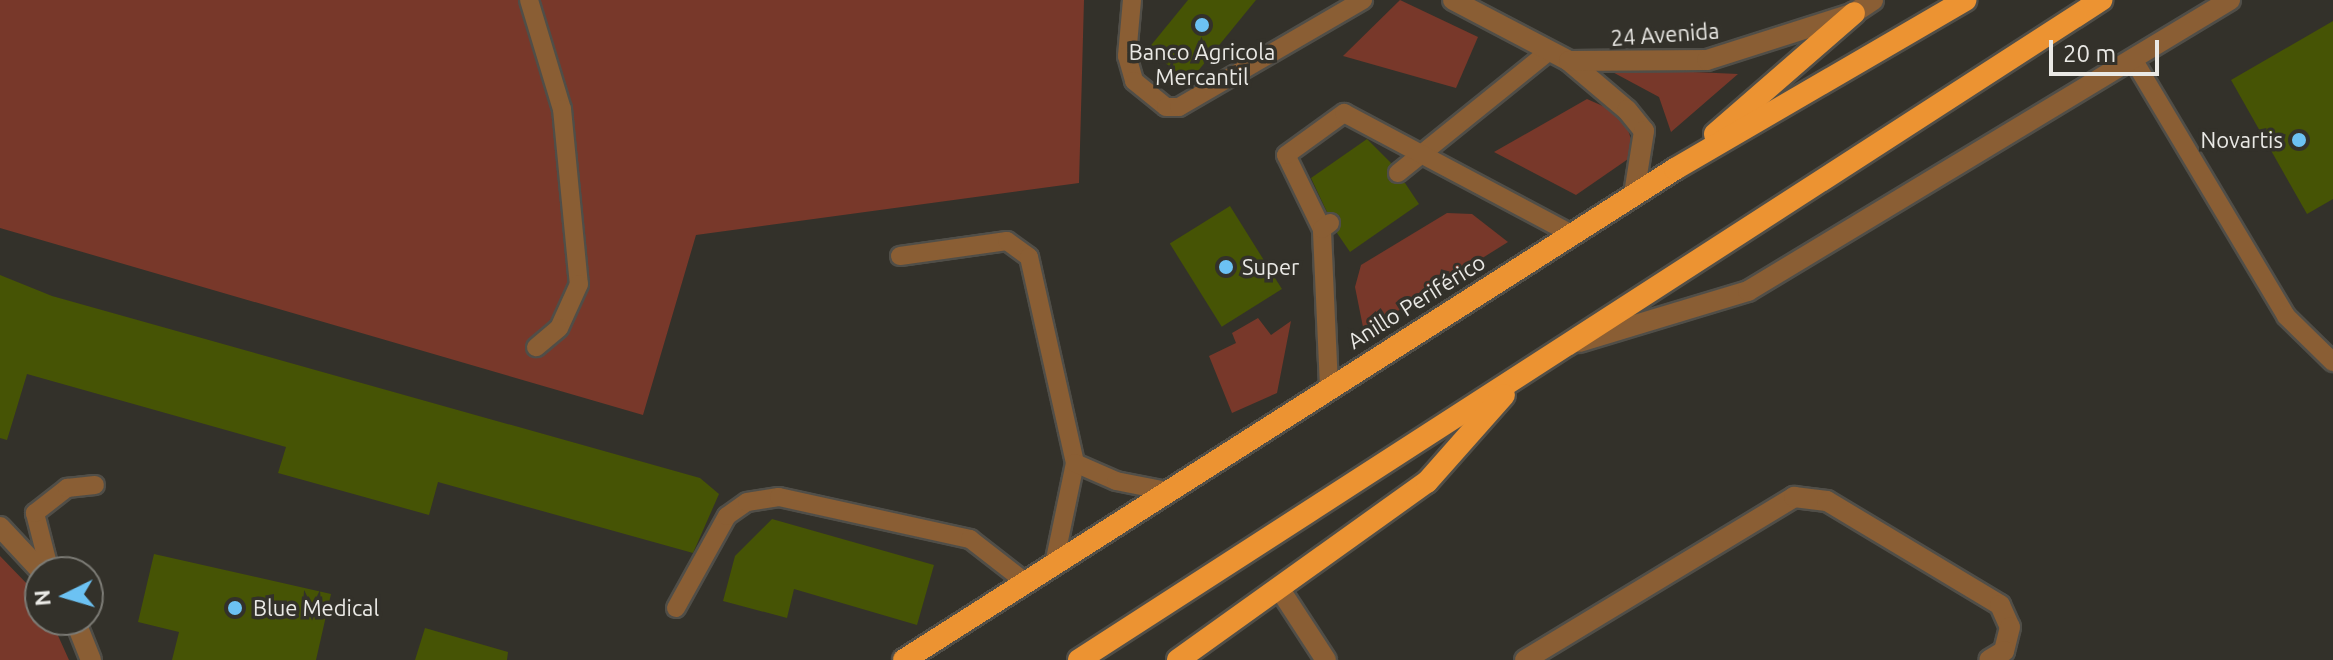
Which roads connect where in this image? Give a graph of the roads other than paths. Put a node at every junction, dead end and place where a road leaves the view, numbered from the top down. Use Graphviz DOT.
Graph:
graph roads {
  1 [pos="529,0"];
  2 [pos="1132,0"];
  3 [pos="1363,0"];
  4 [pos="1453,0"];
  5 [pos="1873,0"];
  6 [pos="1965,0"];
  7 [pos="2101,0"];
  8 [pos="2230,0"];
  9 [pos="1854,13"];
  10 [pos="1549,51"];
  11 [pos="2133,59"];
  12 [pos="1569,61"];
  13 [pos="1421,155"];
  14 [pos="1675,169"];
  15 [pos="1398,173"];
  16 [pos="1634,194"];
  17 [pos="1572,234"];
  18 [pos="900,256"];
  19 [pos="1570,344"];
  20 [pos="536,347"];
  21 [pos="2333,362"];
  22 [pos="1522,374"];
  23 [pos="1329,386"];
  24 [pos="1075,463"];
  25 [pos="95,485"];
  26 [pos="1162,490"];
  27 [pos="0,527"];
  28 [pos="27,556"];
  29 [pos="46,556"];
  30 [pos="1055,560"];
  31 [pos="1024,581"];
  32 [pos="1279,588"];
  33 [pos="676,608"];
  34 [pos="81,636"];
  35 [pos="91,660"];
  36 [pos="904,660"];
  37 [pos="1079,660"];
  38 [pos="1179,660"];
  39 [pos="1326,660"];
  40 [pos="1525,660"];
  41 [pos="1989,660"];
  1 -- 20 [label="lane"];
  2 -- 3 [label="lane"];
  4 -- 10 [label="street, 24 Avenida"];
  5 -- 9 [label="street"];
  6 -- 14 [label="highway, Anillo Periférico"];
  7 -- 19 [label="highway"];
  8 -- 11 [label="street"];
  9 -- 12 [label="street, 24 Avenida"];
  9 -- 14 [label="highway"];
  10 -- 12 [label="street, 24 Avenida"];
  10 -- 13 [label="lane"];
  11 -- 19 [label="street"];
  11 -- 21 [label="lane"];
  12 -- 16 [label="street, 24 Avenida"];
  13 -- 15 [label="lane"];
  13 -- 17 [label="lane"];
  13 -- 23 [label="lane"];
  14 -- 16 [label="highway, Anillo Periférico"];
  16 -- 17 [label="highway, Anillo Periférico"];
  17 -- 23 [label="highway, Anillo Periférico"];
  18 -- 24 [label="lane"];
  19 -- 22 [label="highway"];
  22 -- 32 [label="highway"];
  22 -- 37 [label="highway"];
  23 -- 26 [label="highway, Anillo Periférico"];
  24 -- 26 [label="lane"];
  24 -- 30 [label="lane"];
  25 -- 29 [label="lane"];
  26 -- 30 [label="highway, Anillo Periférico"];
  27 -- 28 [label="street"];
  30 -- 31 [label="highway, Anillo Periférico"];
  31 -- 33 [label="lane"];
  31 -- 36 [label="highway, Anillo Periférico"];
  32 -- 38 [label="highway"];
  32 -- 39 [label="street"];
  34 -- 35 [label="street"];
  40 -- 41 [label="street"];
}
